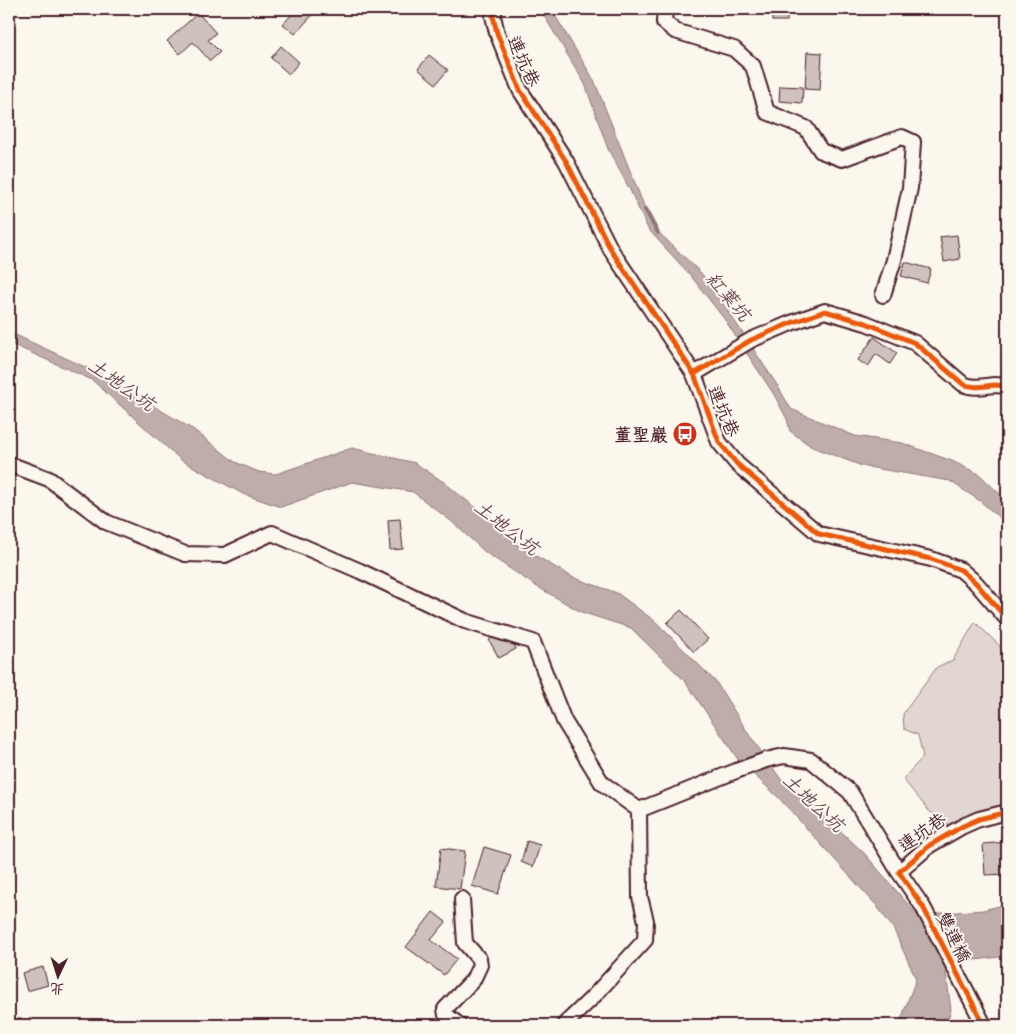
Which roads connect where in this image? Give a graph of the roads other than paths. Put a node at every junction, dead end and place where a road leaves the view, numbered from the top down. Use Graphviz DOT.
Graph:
graph roads {
  1 [pos="495,9"];
  2 [pos="665,9"];
  3 [pos="883,295"];
  4 [pos="694,374"];
  5 [pos="1007,386"];
  6 [pos="9,464"];
  7 [pos="1007,619"];
  8 [pos="639,810"];
  9 [pos="1007,812"];
  10 [pos="899,872"];
  11 [pos="462,899"];
  12 [pos="923,907"];
  13 [pos="459,1025"];
  14 [pos="564,1025"];
  15 [pos="984,1025"];
  1 -- 4 [label="street, 連坑巷"];
  2 -- 3 [label="street"];
  4 -- 5 [label="street"];
  4 -- 7 [label="street, 連坑巷"];
  6 -- 8 [label="street"];
  8 -- 10 [label="street"];
  8 -- 14 [label="street"];
  9 -- 10 [label="street, 連坑巷"];
  10 -- 12 [label="street, 連坑巷"];
  11 -- 13 [label="street"];
  12 -- 15 [label="street, 雙連橋"];
}
